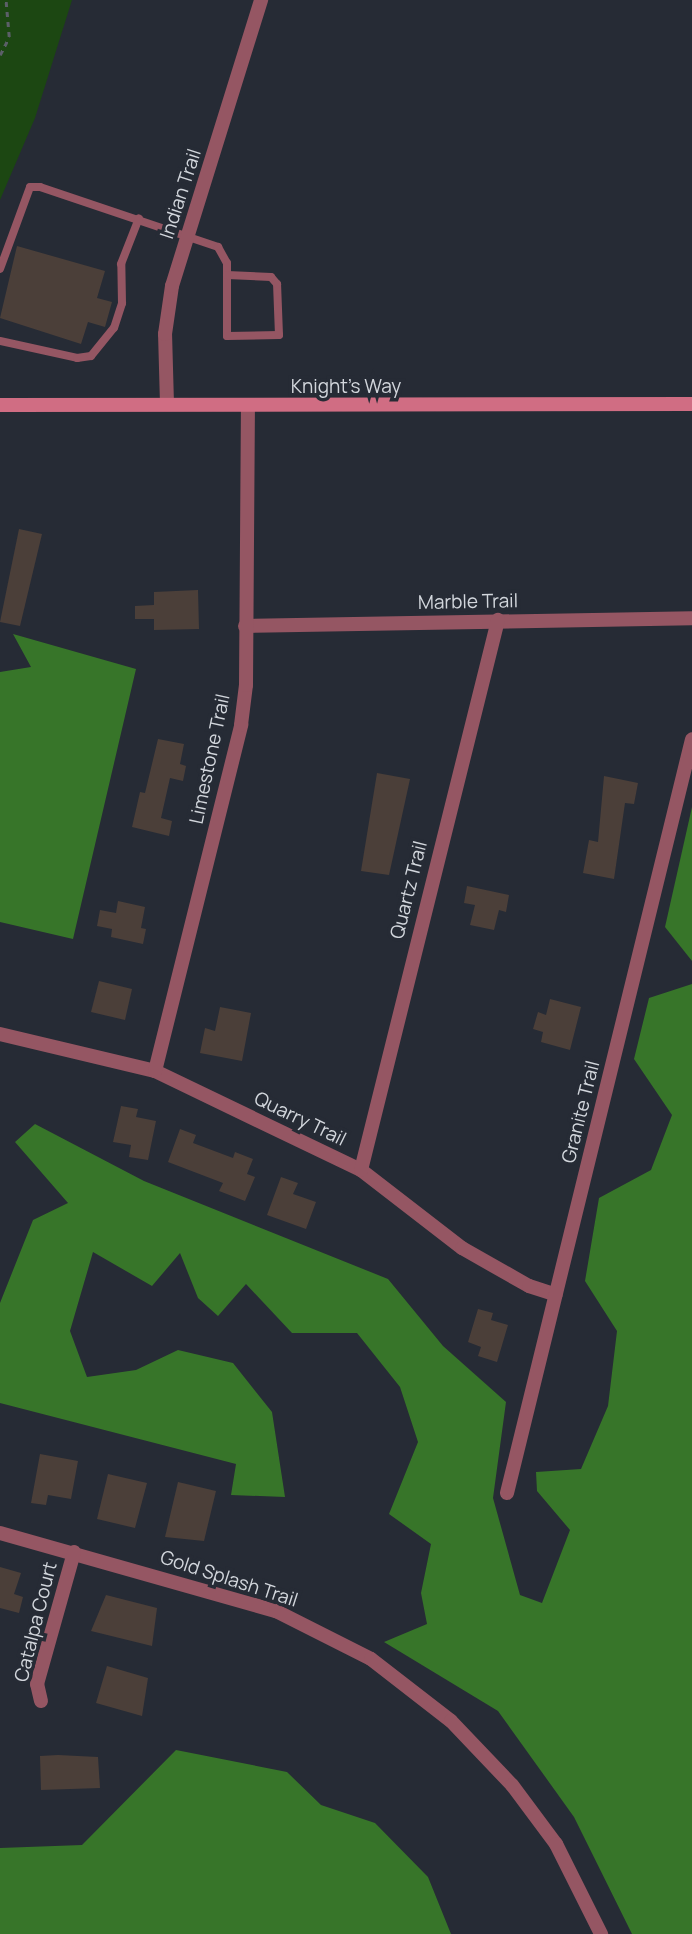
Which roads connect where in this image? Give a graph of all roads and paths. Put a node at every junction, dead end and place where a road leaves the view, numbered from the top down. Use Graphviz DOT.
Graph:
graph roads {
  1 [pos="6,0"];
  2 [pos="261,0"];
  3 [pos="0,55"];
  4 [pos="139,218"];
  5 [pos="189,233"];
  6 [pos="0,269"];
  7 [pos="228,275"];
  8 [pos="0,341"];
  9 [pos="167,404"];
  10 [pos="692,404"];
  11 [pos="0,405"];
  12 [pos="248,407"];
  13 [pos="692,618"];
  14 [pos="498,620"];
  15 [pos="245,626"];
  16 [pos="692,738"];
  17 [pos="0,1034"];
  18 [pos="155,1071"];
  19 [pos="361,1170"];
  20 [pos="556,1295"];
  21 [pos="507,1493"];
  22 [pos="0,1533"];
  23 [pos="74,1552"];
  24 [pos="41,1701"];
  25 [pos="601,1934"];
  1 -- 3 [label="path"];
  2 -- 5 [label="street, Indian Trail"];
  4 -- 5 [label="lane"];
  4 -- 6 [label="lane"];
  4 -- 8 [label="lane"];
  5 -- 7 [label="lane"];
  5 -- 9 [label="street, Indian Trail"];
  7 -- 7 [label="lane"];
  9 -- 11 [label="main road, Knight's Way"];
  9 -- 12 [label="main road, Knight's Way"];
  10 -- 12 [label="main road, Knight's Way"];
  12 -- 15 [label="street, Limestone Trail"];
  13 -- 14 [label="street, Marble Trail"];
  14 -- 15 [label="street, Marble Trail"];
  14 -- 19 [label="street, Quartz Trail"];
  15 -- 18 [label="street, Limestone Trail"];
  16 -- 20 [label="street, Granite Trail"];
  17 -- 18 [label="street, Quarry Trail"];
  18 -- 19 [label="street, Quarry Trail"];
  19 -- 20 [label="street, Quarry Trail"];
  20 -- 21 [label="street, Granite Trail"];
  22 -- 23 [label="street, Gold Splash Trail"];
  23 -- 24 [label="street, Catalpa Court"];
  23 -- 25 [label="street, Gold Splash Trail"];
}
